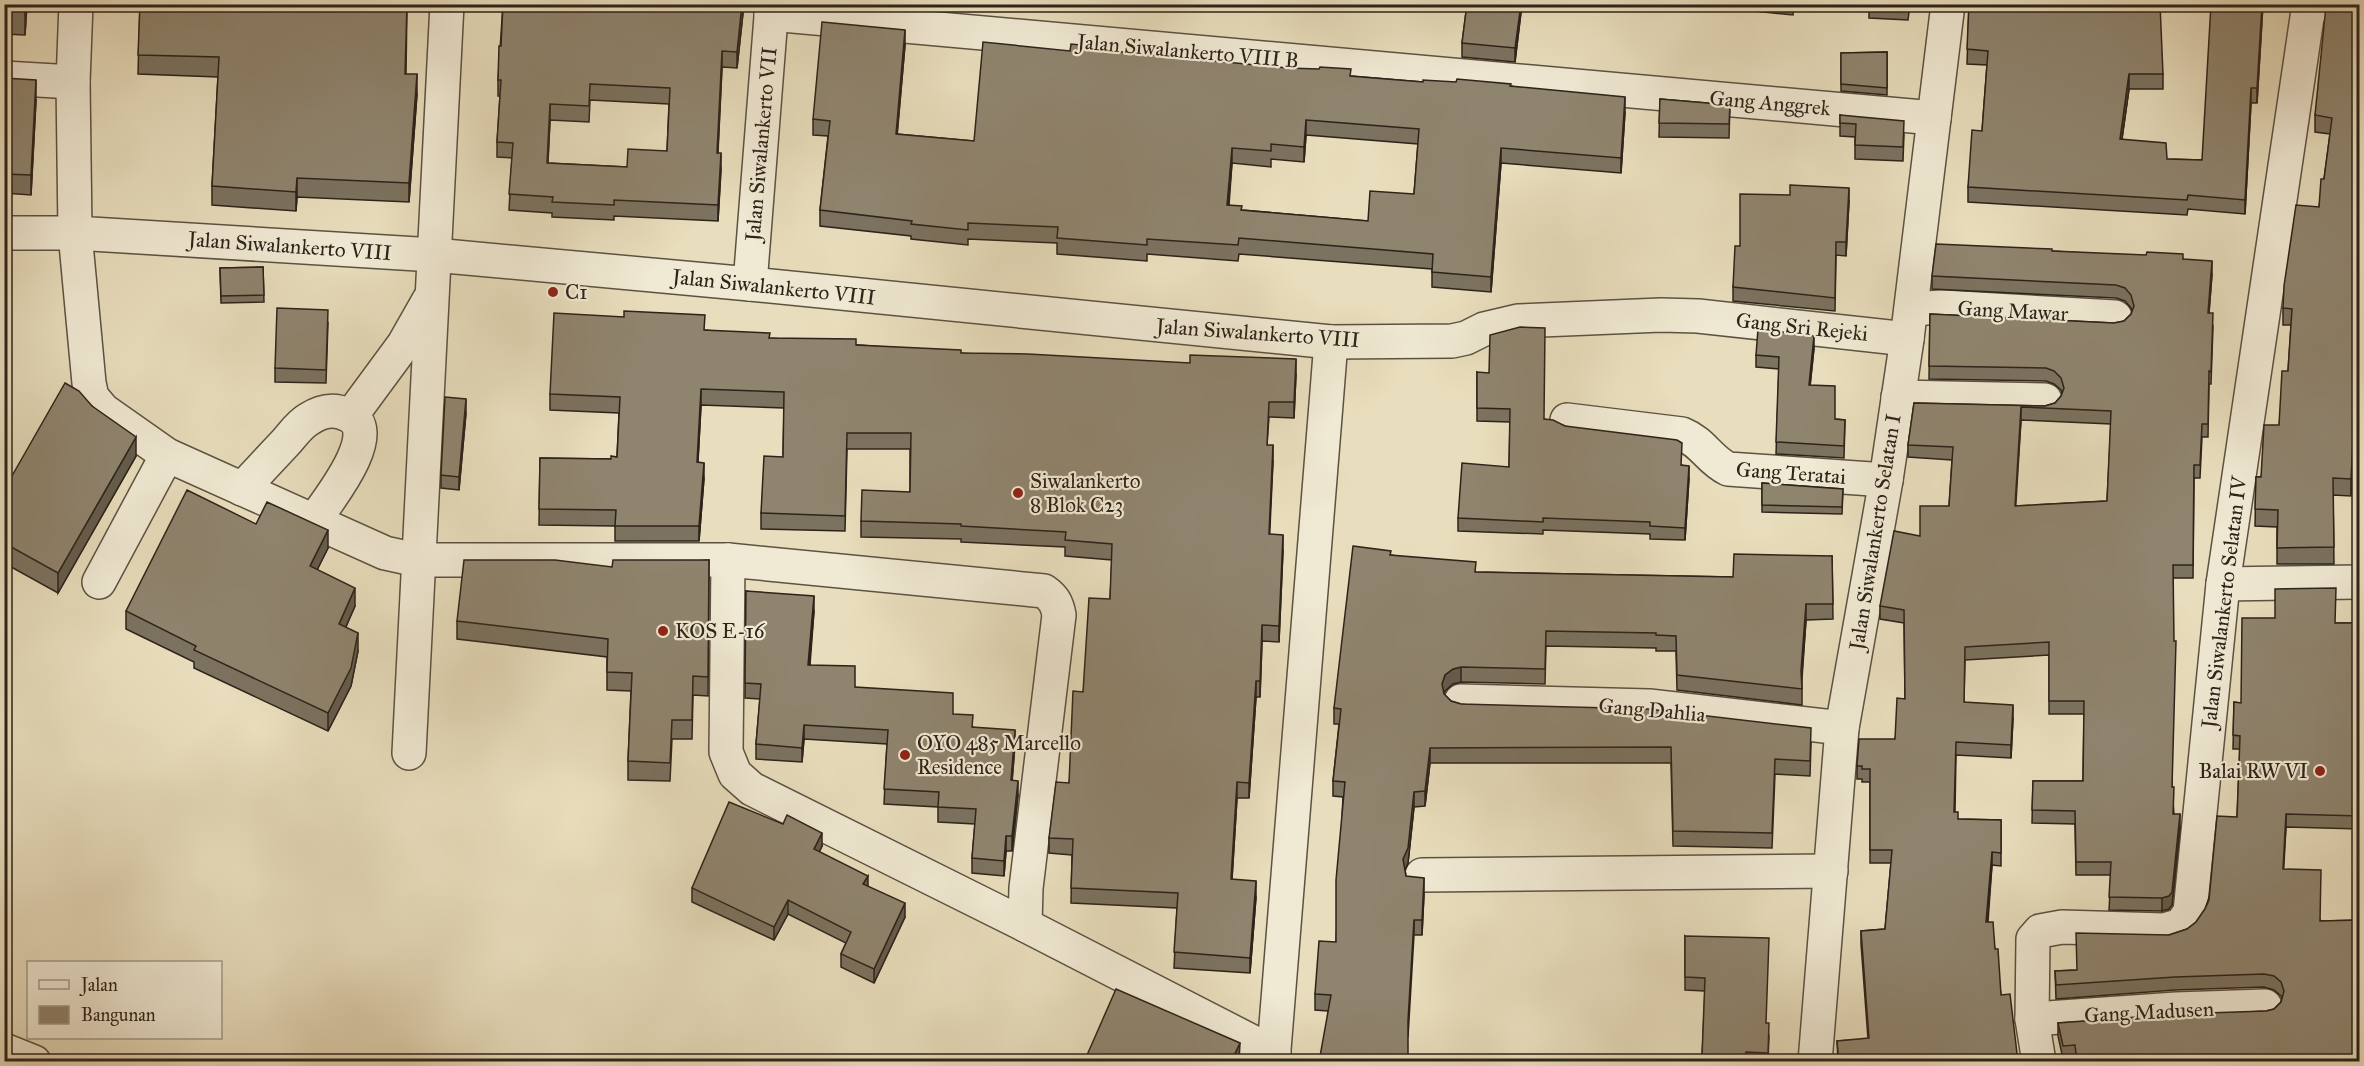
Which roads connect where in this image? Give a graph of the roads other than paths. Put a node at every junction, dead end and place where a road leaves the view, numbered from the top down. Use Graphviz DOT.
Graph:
graph roads {
  1 [pos="76,4"];
  2 [pos="447,4"];
  3 [pos="1948,4"];
  4 [pos="2309,4"];
  5 [pos="2325,4"];
  6 [pos="2360,7"];
  7 [pos="772,9"];
  8 [pos="4,78"];
  9 [pos="73,82"];
  10 [pos="1606,87"];
  11 [pos="1934,118"];
  12 [pos="4,233"];
  13 [pos="75,233"];
  14 [pos="434,255"];
  15 [pos="750,284"];
  16 [pos="432,294"];
  17 [pos="1698,316"];
  18 [pos="2115,317"];
  19 [pos="1909,324"];
  20 [pos="1331,342"];
  21 [pos="1898,397"];
  22 [pos="2045,400"];
  23 [pos="351,416"];
  24 [pos="1567,420"];
  25 [pos="167,454"];
  26 [pos="1886,480"];
  27 [pos="242,489"];
  28 [pos="313,522"];
  29 [pos="417,560"];
  30 [pos="728,560"];
  31 [pos="99,582"];
  32 [pos="2360,582"];
  33 [pos="2223,584"];
  34 [pos="1461,701"];
  35 [pos="1842,728"];
  36 [pos="409,753"];
  37 [pos="1831,870"];
  38 [pos="1422,875"];
  39 [pos="1025,925"];
  40 [pos="2265,1006"];
  41 [pos="2032,1019"];
  42 [pos="4,1050"];
  43 [pos="1274,1057"];
  44 [pos="34,1062"];
  45 [pos="1815,1062"];
  46 [pos="2039,1062"];
  1 -- 9 [label="street"];
  2 -- 14 [label="street"];
  3 -- 11 [label="street, Jalan Siwalankerto Selatan I"];
  4 -- 33 [label="street, Jalan Siwalankerto Selatan IV"];
  5 -- 6 [label="street"];
  7 -- 10 [label="street, Jalan Siwalankerto VIII B"];
  7 -- 15 [label="street, Jalan Siwalankerto VII"];
  8 -- 9 [label="street"];
  9 -- 13 [label="street"];
  10 -- 11 [label="street, Gang Anggrek"];
  11 -- 19 [label="street, Jalan Siwalankerto Selatan I"];
  12 -- 13 [label="street, Jalan Siwalankerto VIII"];
  13 -- 14 [label="street, Jalan Siwalankerto VIII"];
  13 -- 25 [label="street"];
  14 -- 15 [label="street, Jalan Siwalankerto VIII"];
  14 -- 16 [label="street"];
  15 -- 20 [label="street, Jalan Siwalankerto VIII"];
  16 -- 23 [label="street"];
  16 -- 29 [label="street"];
  17 -- 19 [label="street, Gang Sri Rejeki"];
  17 -- 20 [label="street, Jalan Siwalankerto VIII"];
  18 -- 19 [label="street, Gang Mawar"];
  19 -- 21 [label="street, Jalan Siwalankerto Selatan I"];
  20 -- 43 [label="street"];
  21 -- 22 [label="street"];
  21 -- 26 [label="street, Jalan Siwalankerto Selatan I"];
  23 -- 27 [label="street"];
  23 -- 28 [label="street"];
  24 -- 26 [label="street, Gang Teratai"];
  25 -- 27 [label="street"];
  25 -- 31 [label="street"];
  26 -- 35 [label="street, Jalan Siwalankerto Selatan I"];
  27 -- 28 [label="street"];
  28 -- 29 [label="street"];
  29 -- 30 [label="street"];
  29 -- 36 [label="street"];
  30 -- 39 [label="street"];
  30 -- 39 [label="street"];
  32 -- 33 [label="street"];
  33 -- 41 [label="street, Jalan Siwalankerto Selatan IV"];
  34 -- 35 [label="street, Gang Dahlia"];
  35 -- 37 [label="street, Jalan Siwalankerto Selatan I"];
  37 -- 38 [label="street"];
  37 -- 45 [label="street, Jalan Siwalankerto Selatan I"];
  39 -- 43 [label="street"];
  40 -- 41 [label="street, Gang Madusen"];
  41 -- 46 [label="street, Jalan Siwalankerto Selatan IV"];
  42 -- 44 [label="street"];
}
